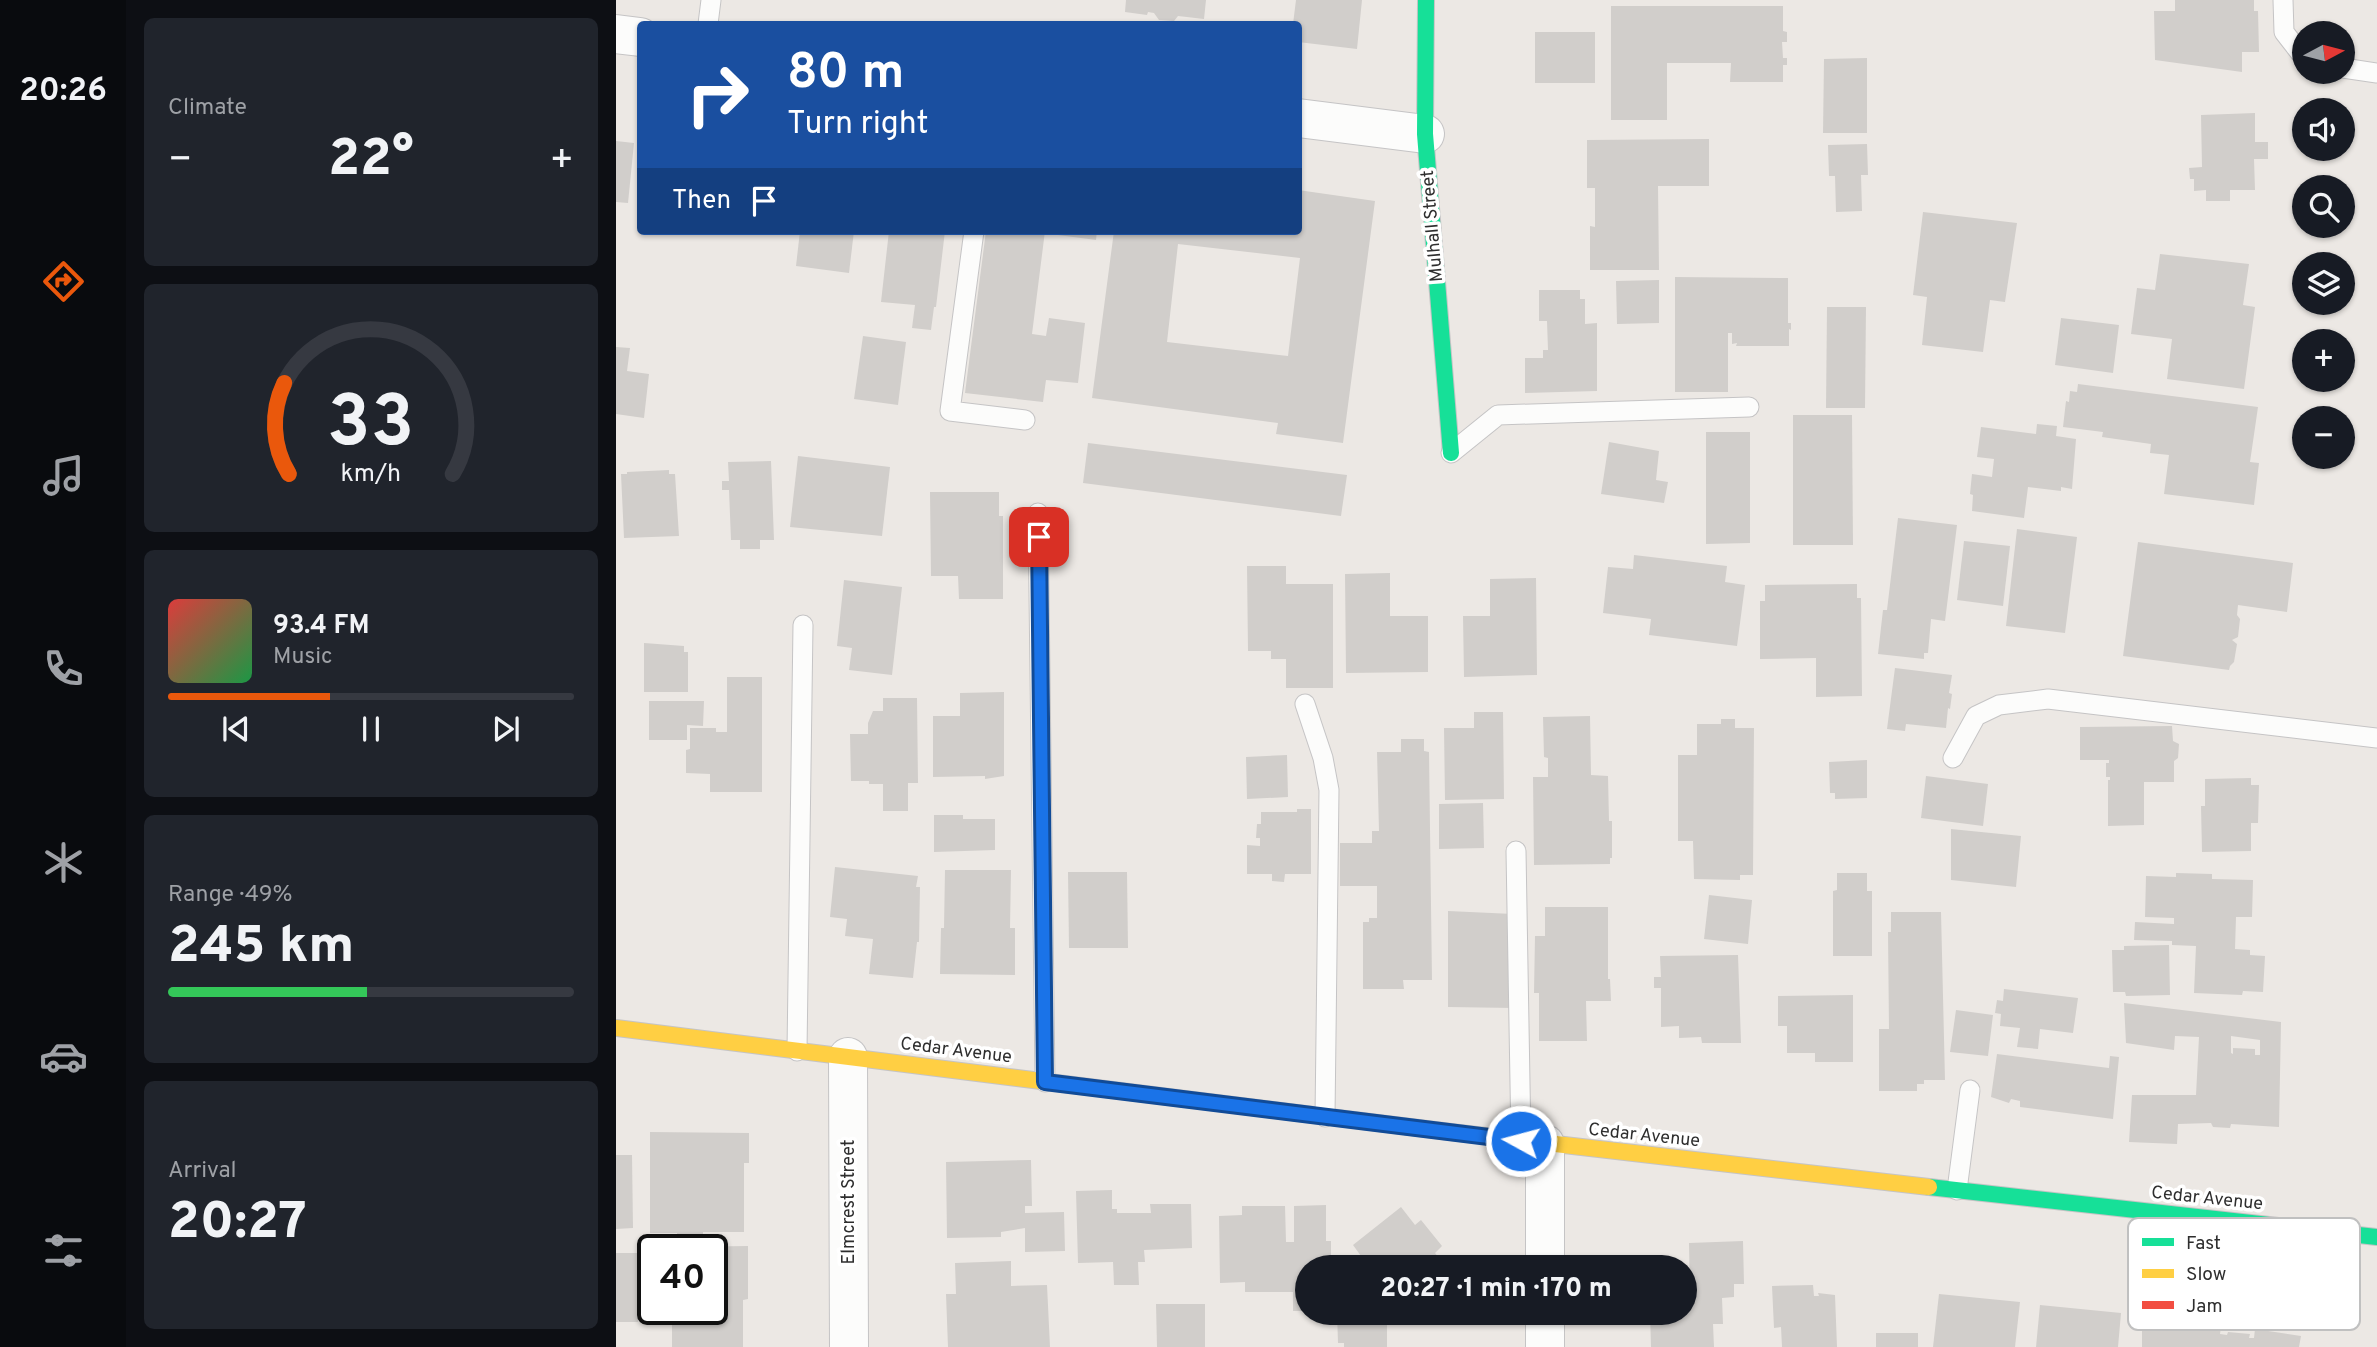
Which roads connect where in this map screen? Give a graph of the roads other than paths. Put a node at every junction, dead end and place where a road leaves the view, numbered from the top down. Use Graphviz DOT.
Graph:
graph roads {
  1 [pos="711,0"];
  2 [pos="1426,0"];
  3 [pos="2283,0"];
  4 [pos="708,21"];
  5 [pos="616,34"];
  6 [pos="637,37"];
  7 [pos="2292,43"];
  8 [pos="2356,70"];
  9 [pos="2377,73"];
  10 [pos="1302,119"];
  11 [pos="1425,134"];
  12 [pos="973,235"];
  13 [pos="1749,407"];
  14 [pos="1025,420"];
  15 [pos="1451,453"];
  16 [pos="1038,513"];
  17 [pos="803,625"];
  18 [pos="1305,704"];
  19 [pos="2377,738"];
  20 [pos="1953,758"];
  21 [pos="1516,852"];
  22 [pos="616,1028"];
  23 [pos="797,1051"];
  24 [pos="848,1057"];
  25 [pos="1045,1082"];
  26 [pos="1970,1090"];
  27 [pos="1325,1117"];
  28 [pos="1533,1143"];
  29 [pos="1957,1190"];
  30 [pos="2207,1218"];
  31 [pos="1544,1255"];
  32 [pos="1545,1325"];
  33 [pos="849,1347"];
  34 [pos="1545,1347"];
  1 -- 4 [label="lane"];
  2 -- 11 [label="street, Mulhall Street"];
  3 -- 7 [label="lane"];
  5 -- 6 [label="street"];
  8 -- 9 [label="lane"];
  10 -- 11 [label="street"];
  11 -- 15 [label="street, Mulhall Street"];
  12 -- 14 [label="lane"];
  13 -- 15 [label="lane"];
  16 -- 25 [label="lane"];
  17 -- 23 [label="lane"];
  18 -- 27 [label="lane"];
  19 -- 20 [label="lane"];
  21 -- 28 [label="lane"];
  22 -- 23 [label="street, Cedar Avenue"];
  23 -- 24 [label="street, Cedar Avenue"];
  24 -- 25 [label="street, Cedar Avenue"];
  24 -- 33 [label="street, Elmcrest Street"];
  25 -- 27 [label="street, Cedar Avenue"];
  26 -- 29 [label="lane"];
  27 -- 28 [label="street, Cedar Avenue"];
  28 -- 29 [label="street, Cedar Avenue"];
  28 -- 31 [label="street"];
  29 -- 30 [label="street, Cedar Avenue"];
  32 -- 34 [label="street"];
}
